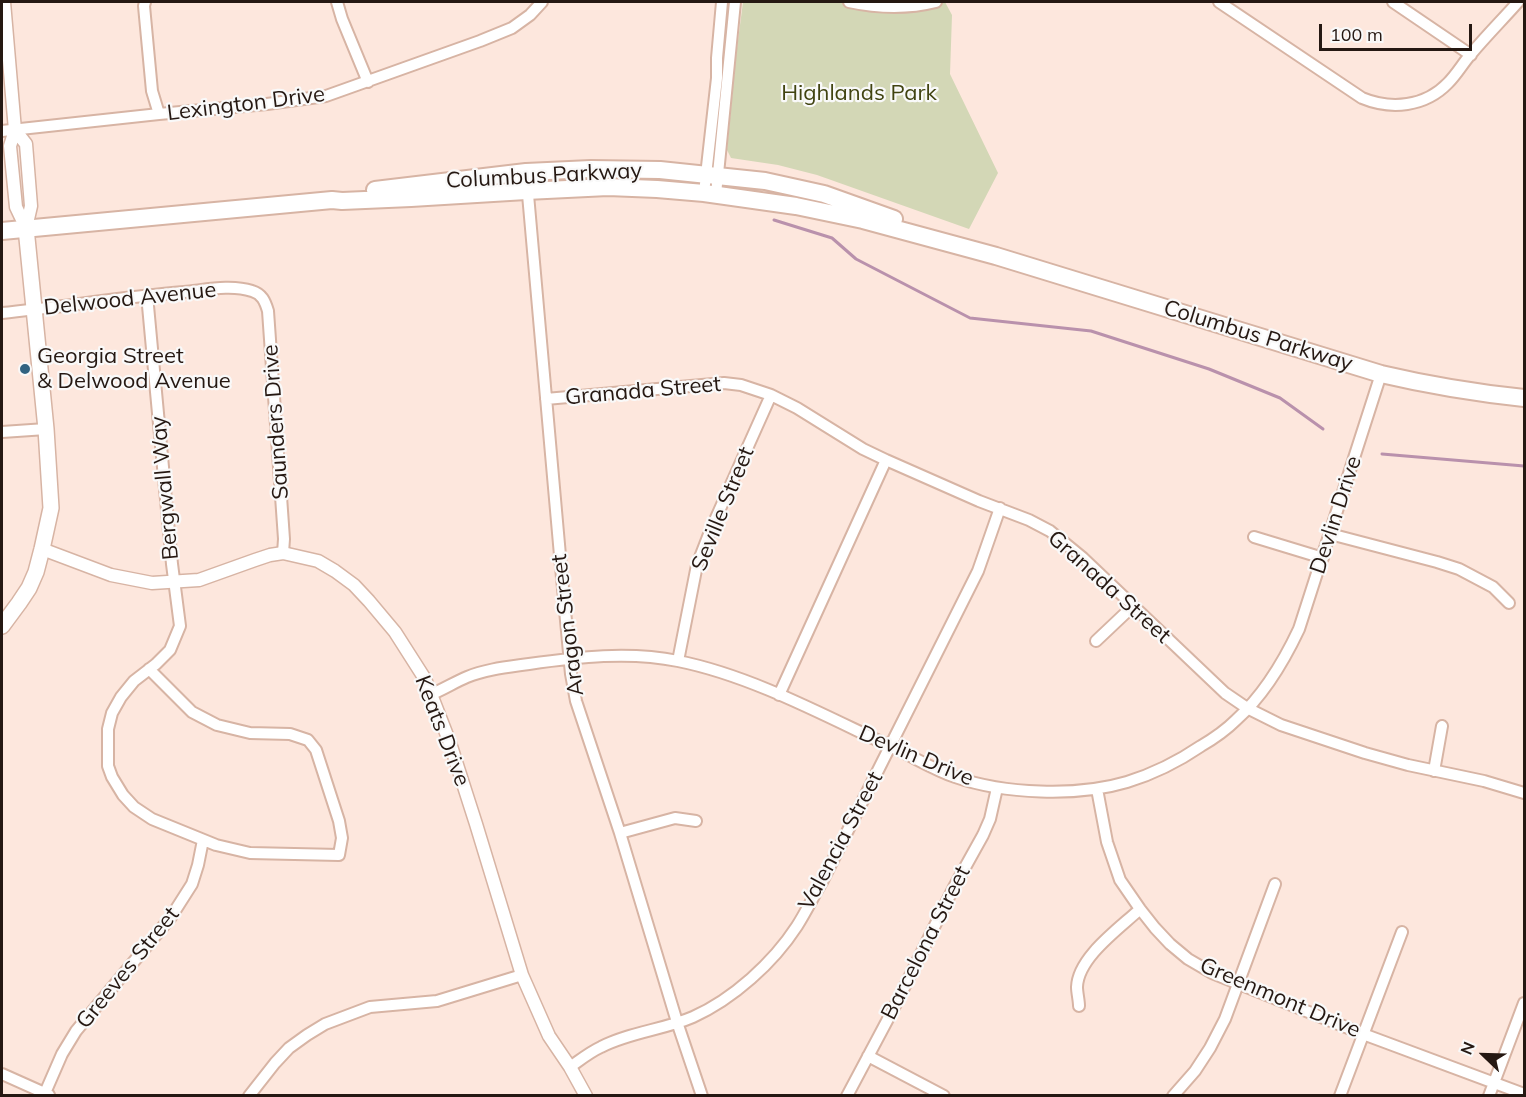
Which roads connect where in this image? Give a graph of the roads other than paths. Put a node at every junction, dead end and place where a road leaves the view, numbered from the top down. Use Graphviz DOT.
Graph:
graph roads {
  1 [pos="145,2"];
  2 [pos="337,2"];
  3 [pos="542,2"];
  4 [pos="722,2"];
  5 [pos="735,2"];
  6 [pos="849,2"];
  7 [pos="936,2"];
  8 [pos="1219,2"];
  9 [pos="1393,2"];
  10 [pos="1518,2"];
  11 [pos="3,4"];
  12 [pos="1471,55"];
  13 [pos="368,82"];
  14 [pos="159,114"];
  15 [pos="15,130"];
  16 [pos="2,131"];
  17 [pos="526,172"];
  18 [pos="712,175"];
  19 [pos="526,190"];
  20 [pos="710,194"];
  21 [pos="332,200"];
  22 [pos="26,228"];
  23 [pos="2,231"];
  24 [pos="996,256"];
  25 [pos="259,293"];
  26 [pos="147,295"];
  27 [pos="33,310"];
  28 [pos="2,313"];
  29 [pos="1381,374"];
  30 [pos="771,395"];
  31 [pos="1524,398"];
  32 [pos="546,399"];
  33 [pos="46,429"];
  34 [pos="2,432"];
  35 [pos="886,460"];
  36 [pos="1000,508"];
  37 [pos="1330,534"];
  38 [pos="1254,537"];
  39 [pos="42,549"];
  40 [pos="283,553"];
  41 [pos="1323,558"];
  42 [pos="175,582"];
  43 [pos="1509,603"];
  44 [pos="1133,606"];
  45 [pos="2,624"];
  46 [pos="1096,641"];
  47 [pos="570,658"];
  48 [pos="678,661"];
  49 [pos="149,669"];
  50 [pos="432,694"];
  51 [pos="779,695"];
  52 [pos="1247,708"];
  53 [pos="1442,726"];
  54 [pos="890,747"];
  55 [pos="1434,771"];
  56 [pos="997,788"];
  57 [pos="1096,789"];
  58 [pos="1524,793"];
  59 [pos="696,821"];
  60 [pos="620,833"];
  61 [pos="203,840"];
  62 [pos="1275,884"];
  63 [pos="1140,909"];
  64 [pos="1402,932"];
  65 [pos="522,975"];
  66 [pos="1238,983"];
  67 [pos="1524,1003"];
  68 [pos="1080,1006"];
  69 [pos="677,1022"];
  70 [pos="1363,1034"];
  71 [pos="868,1056"];
  72 [pos="570,1067"];
  73 [pos="2,1074"];
  74 [pos="1493,1082"];
  75 [pos="48,1094"];
  76 [pos="1524,1094"];
  77 [pos="252,1095"];
  78 [pos="586,1095"];
  79 [pos="702,1095"];
  80 [pos="847,1095"];
  81 [pos="944,1095"];
  82 [pos="1173,1095"];
  83 [pos="1340,1095"];
  84 [pos="1489,1095"];
  1 -- 14 [label="street"];
  2 -- 13 [label="street"];
  3 -- 13 [label="street, Lexington Drive"];
  4 -- 18 [label="street"];
  5 -- 18 [label="street"];
  6 -- 7 [label="street"];
  8 -- 12 [label="street"];
  9 -- 12 [label="street"];
  10 -- 12 [label="street"];
  11 -- 15 [label="street"];
  13 -- 14 [label="street, Lexington Drive"];
  14 -- 15 [label="street, Lexington Drive"];
  15 -- 16 [label="street, Lexington Drive"];
  15 -- 22 [label="street"];
  17 -- 18 [label="main road, Columbus Parkway"];
  17 -- 19 [label="street, Aragon Street"];
  17 -- 21 [label="main road, Columbus Parkway"];
  18 -- 20 [label="street"];
  18 -- 24 [label="main road, Columbus Parkway"];
  19 -- 20 [label="main road, Columbus Parkway"];
  19 -- 21 [label="main road, Columbus Parkway"];
  19 -- 32 [label="street, Aragon Street"];
  20 -- 24 [label="main road, Columbus Parkway"];
  21 -- 22 [label="main road, Columbus Parkway"];
  22 -- 23 [label="main road, Columbus Parkway"];
  22 -- 27 [label="main road"];
  24 -- 29 [label="main road, Columbus Parkway"];
  25 -- 26 [label="street, Delwood Avenue"];
  25 -- 40 [label="street, Saunders Drive"];
  26 -- 27 [label="street, Delwood Avenue"];
  26 -- 42 [label="street, Bergwall Way"];
  27 -- 28 [label="street, Delwood Avenue"];
  27 -- 33 [label="main road"];
  29 -- 31 [label="main road, Columbus Parkway"];
  29 -- 37 [label="street, Devlin Drive"];
  30 -- 32 [label="street, Granada Street"];
  30 -- 35 [label="street, Granada Street"];
  30 -- 48 [label="street, Seville Street"];
  32 -- 47 [label="street, Aragon Street"];
  33 -- 34 [label="street"];
  33 -- 39 [label="main road"];
  35 -- 36 [label="street, Granada Street"];
  35 -- 51 [label="street"];
  36 -- 44 [label="street, Granada Street"];
  36 -- 54 [label="street, Valencia Street"];
  37 -- 41 [label="street, Devlin Drive"];
  37 -- 43 [label="street"];
  38 -- 41 [label="street"];
  39 -- 42 [label="street, Keats Drive"];
  39 -- 45 [label="main road"];
  40 -- 42 [label="street, Keats Drive"];
  40 -- 50 [label="street, Keats Drive"];
  41 -- 52 [label="street, Devlin Drive"];
  42 -- 49 [label="street, Bergwall Way"];
  44 -- 46 [label="street"];
  44 -- 52 [label="street, Granada Street"];
  47 -- 48 [label="street, Devlin Drive"];
  47 -- 50 [label="street, Devlin Drive"];
  47 -- 60 [label="street, Aragon Street"];
  48 -- 51 [label="street, Devlin Drive"];
  49 -- 61 [label="street, Bergwall Way"];
  49 -- 61 [label="street, Bergwall Way"];
  50 -- 65 [label="street, Keats Drive"];
  51 -- 54 [label="street, Devlin Drive"];
  52 -- 55 [label="street, Granada Street"];
  52 -- 57 [label="street, Devlin Drive"];
  53 -- 55 [label="street"];
  54 -- 56 [label="street, Devlin Drive"];
  54 -- 69 [label="street, Valencia Street"];
  55 -- 58 [label="street, Granada Street"];
  56 -- 57 [label="street, Devlin Drive"];
  56 -- 71 [label="street, Barcelona Street"];
  57 -- 63 [label="street, Greenmont Drive"];
  59 -- 60 [label="street"];
  60 -- 69 [label="street, Aragon Street"];
  61 -- 75 [label="street, Greeves Street"];
  62 -- 66 [label="street"];
  63 -- 66 [label="street, Greenmont Drive"];
  63 -- 68 [label="street"];
  64 -- 70 [label="street"];
  65 -- 72 [label="street, Keats Drive"];
  65 -- 77 [label="street"];
  66 -- 70 [label="street, Greenmont Drive"];
  66 -- 82 [label="street"];
  67 -- 74 [label="street"];
  69 -- 72 [label="street, Valencia Street"];
  69 -- 79 [label="street, Aragon Street"];
  70 -- 74 [label="street, Greenmont Drive"];
  70 -- 83 [label="street"];
  71 -- 80 [label="street, Barcelona Street"];
  71 -- 81 [label="street"];
  72 -- 78 [label="street, Keats Drive"];
  73 -- 75 [label="street"];
  74 -- 76 [label="street, Greenmont Drive"];
  74 -- 84 [label="street"];
}
